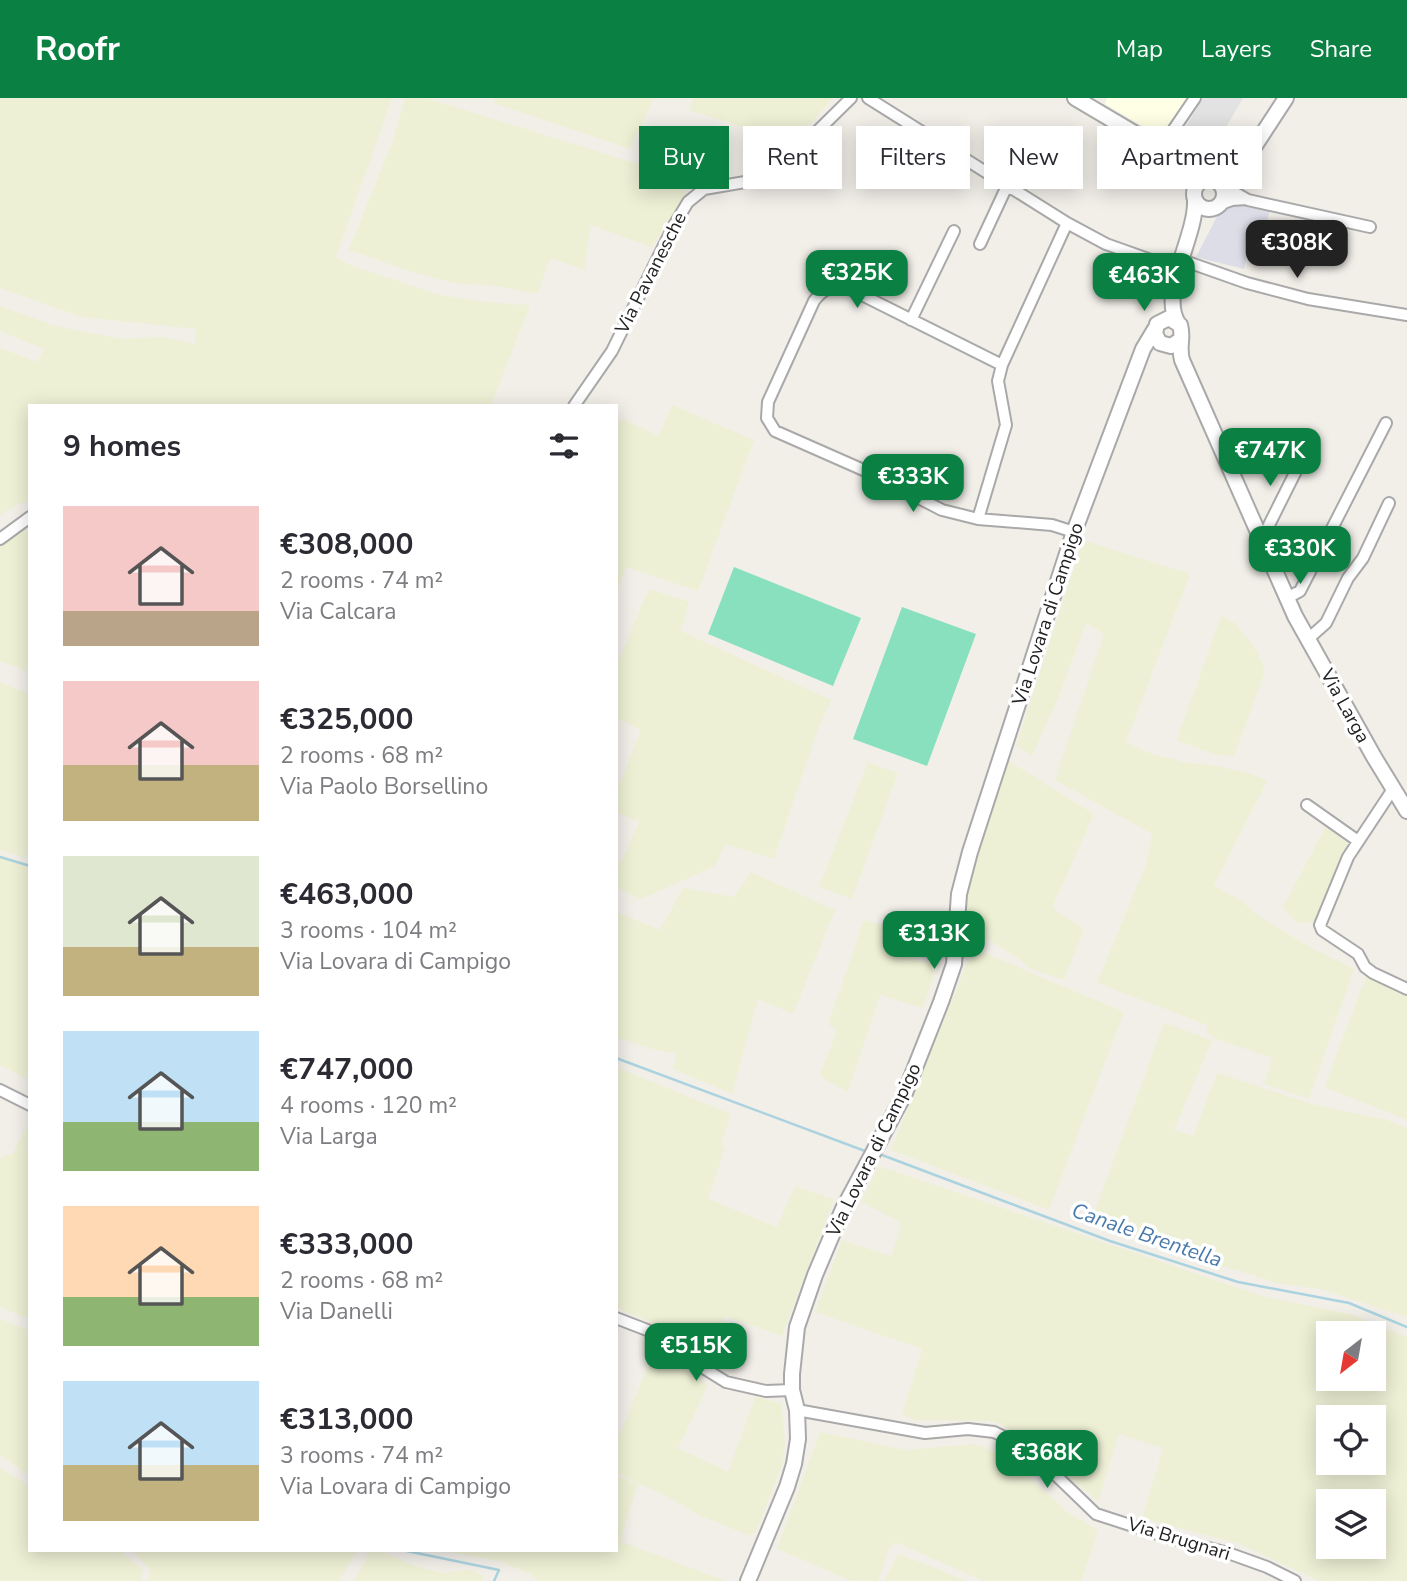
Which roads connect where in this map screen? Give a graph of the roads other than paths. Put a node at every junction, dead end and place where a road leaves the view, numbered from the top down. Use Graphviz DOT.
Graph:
graph roads {
  1 [pos="851,98"];
  2 [pos="868,98"];
  3 [pos="1075,98"];
  4 [pos="1195,98"];
  5 [pos="1286,98"];
  6 [pos="1123,126"];
  7 [pos="1176,126"];
  8 [pos="984,172"];
  9 [pos="1008,189"];
  10 [pos="1011,189"];
  11 [pos="1192,189"];
  12 [pos="1215,189"];
  13 [pos="1219,192"];
  14 [pos="1194,196"];
  15 [pos="1247,199"];
  16 [pos="1067,223"];
  17 [pos="1370,227"];
  18 [pos="954,231"];
  19 [pos="1190,237"];
  20 [pos="980,244"];
  21 [pos="1179,269"];
  22 [pos="1407,315"];
  23 [pos="911,320"];
  24 [pos="1178,323"];
  25 [pos="1156,326"];
  26 [pos="1170,344"];
  27 [pos="1140,362"];
  28 [pos="1002,365"];
  29 [pos="575,404"];
  30 [pos="1387,423"];
  31 [pos="1307,449"];
  32 [pos="1389,503"];
  33 [pos="28,518"];
  34 [pos="978,519"];
  35 [pos="1074,532"];
  36 [pos="0,539"];
  37 [pos="1261,541"];
  38 [pos="1287,598"];
  39 [pos="1308,639"];
  40 [pos="1393,789"];
  41 [pos="1307,805"];
  42 [pos="1407,811"];
  43 [pos="1358,841"];
  44 [pos="1407,989"];
  45 [pos="0,1090"];
  46 [pos="28,1104"];
  47 [pos="618,1319"];
  48 [pos="792,1390"];
  49 [pos="797,1410"];
  50 [pos="748,1581"];
  51 [pos="1295,1581"];
  1 -- 29 [label="street, Via Pavanesche"];
  2 -- 8 [label="street"];
  3 -- 6 [label="street"];
  4 -- 7 [label="street"];
  5 -- 13 [label="street"];
  9 -- 20 [label="street"];
  10 -- 16 [label="street"];
  11 -- 14 [label="street"];
  12 -- 13 [label="street"];
  13 -- 14 [label="street"];
  13 -- 14 [label="street"];
  13 -- 15 [label="street"];
  13 -- 15 [label="street"];
  13 -- 19 [label="street, Via Lovara di Campigo"];
  14 -- 19 [label="street, Via Lovara di Campigo"];
  15 -- 17 [label="street"];
  16 -- 21 [label="street"];
  16 -- 28 [label="street"];
  18 -- 23 [label="street"];
  19 -- 21 [label="street, Via Lovara di Campigo"];
  21 -- 22 [label="street"];
  21 -- 24 [label="street, Via Lovara di Campigo"];
  21 -- 25 [label="street, Via Lovara di Campigo"];
  23 -- 28 [label="street"];
  23 -- 34 [label="street"];
  24 -- 25 [label="street"];
  24 -- 26 [label="street"];
  25 -- 26 [label="street"];
  25 -- 27 [label="street, Via Lovara di Campigo"];
  26 -- 27 [label="street"];
  26 -- 37 [label="street, Via Larga"];
  27 -- 35 [label="street, Via Lovara di Campigo"];
  28 -- 34 [label="street"];
  30 -- 38 [label="street"];
  31 -- 37 [label="street"];
  32 -- 39 [label="street"];
  33 -- 36 [label="street"];
  34 -- 35 [label="street"];
  35 -- 48 [label="street, Via Lovara di Campigo"];
  37 -- 38 [label="street, Via Larga"];
  38 -- 39 [label="street, Via Larga"];
  39 -- 40 [label="street, Via Larga"];
  40 -- 42 [label="street, Via Larga"];
  40 -- 43 [label="street"];
  41 -- 43 [label="street"];
  43 -- 44 [label="street"];
  45 -- 46 [label="street"];
  47 -- 48 [label="street"];
  48 -- 49 [label="street, Via Lovara di Campigo"];
  49 -- 50 [label="street, Via Lovara di Campigo"];
  49 -- 51 [label="street, Via Brugnari"];
}
